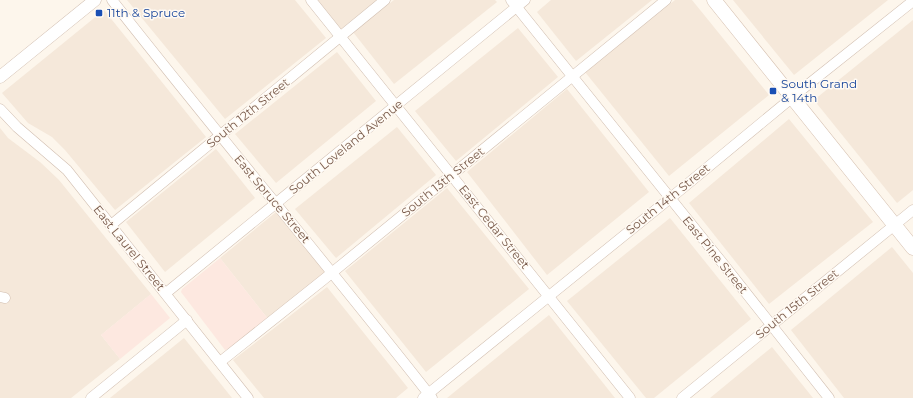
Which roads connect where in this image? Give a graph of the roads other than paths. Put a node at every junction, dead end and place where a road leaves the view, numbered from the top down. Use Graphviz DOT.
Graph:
graph roads {
  1 [pos="95,0"];
  2 [pos="112,0"];
  3 [pos="311,0"];
  4 [pos="385,0"];
  5 [pos="525,0"];
  6 [pos="666,0"];
  7 [pos="714,0"];
  8 [pos="913,1"];
  9 [pos="514,4"];
  10 [pos="341,37"];
  11 [pos="572,76"];
  12 [pos="0,77"];
  13 [pos="792,97"];
  14 [pos="396,106"];
  15 [pos="0,109"];
  16 [pos="220,136"];
  17 [pos="452,175"];
  18 [pos="670,198"];
  19 [pos="276,204"];
  20 [pos="913,210"];
  21 [pos="111,225"];
  22 [pos="894,225"];
  23 [pos="913,248"];
  24 [pos="332,272"];
  25 [pos="166,293"];
  26 [pos="549,296"];
  27 [pos="187,320"];
  28 [pos="771,325"];
  29 [pos="220,362"];
  30 [pos="428,396"];
  31 [pos="91,398"];
  32 [pos="248,398"];
  33 [pos="630,398"];
  34 [pos="682,398"];
  35 [pos="828,398"];
  1 -- 12 [label="street"];
  2 -- 16 [label="street, East Spruce Street"];
  3 -- 10 [label="street, East Cedar Street"];
  4 -- 10 [label="street, South 12th Street"];
  5 -- 9 [label="street, South Loveland Avenue"];
  6 -- 11 [label="street, South 13th Street"];
  7 -- 13 [label="main road"];
  8 -- 13 [label="street, South 14th Street"];
  9 -- 11 [label="street, East Pine Street"];
  9 -- 14 [label="street, South Loveland Avenue"];
  10 -- 14 [label="street, East Cedar Street"];
  10 -- 16 [label="street, South 12th Street"];
  11 -- 17 [label="street, South 13th Street"];
  11 -- 18 [label="street, East Pine Street"];
  13 -- 18 [label="street, South 14th Street"];
  13 -- 22 [label="main road"];
  14 -- 17 [label="street, East Cedar Street"];
  14 -- 19 [label="street, South Loveland Avenue"];
  15 -- 21 [label="street, East Laurel Street"];
  16 -- 19 [label="street, East Spruce Street"];
  16 -- 21 [label="street, South 12th Street"];
  17 -- 24 [label="street, South 13th Street"];
  17 -- 26 [label="street, East Cedar Street"];
  18 -- 26 [label="street, South 14th Street"];
  18 -- 28 [label="street, East Pine Street"];
  19 -- 24 [label="street, East Spruce Street"];
  19 -- 25 [label="street, South Loveland Avenue"];
  20 -- 22 [label="street, South 15th Street"];
  21 -- 25 [label="street, East Laurel Street"];
  22 -- 23 [label="main road"];
  22 -- 28 [label="street, South 15th Street"];
  24 -- 29 [label="street, South 13th Street"];
  24 -- 30 [label="street, East Spruce Street"];
  25 -- 27 [label="street, East Laurel Street"];
  26 -- 30 [label="street, South 14th Street"];
  26 -- 33 [label="street, East Cedar Street"];
  27 -- 29 [label="street, East Laurel Street"];
  27 -- 31 [label="street"];
  28 -- 34 [label="street, South 15th Street"];
  28 -- 35 [label="street, East Pine Street"];
  29 -- 32 [label="street, East Laurel Street"];
}
